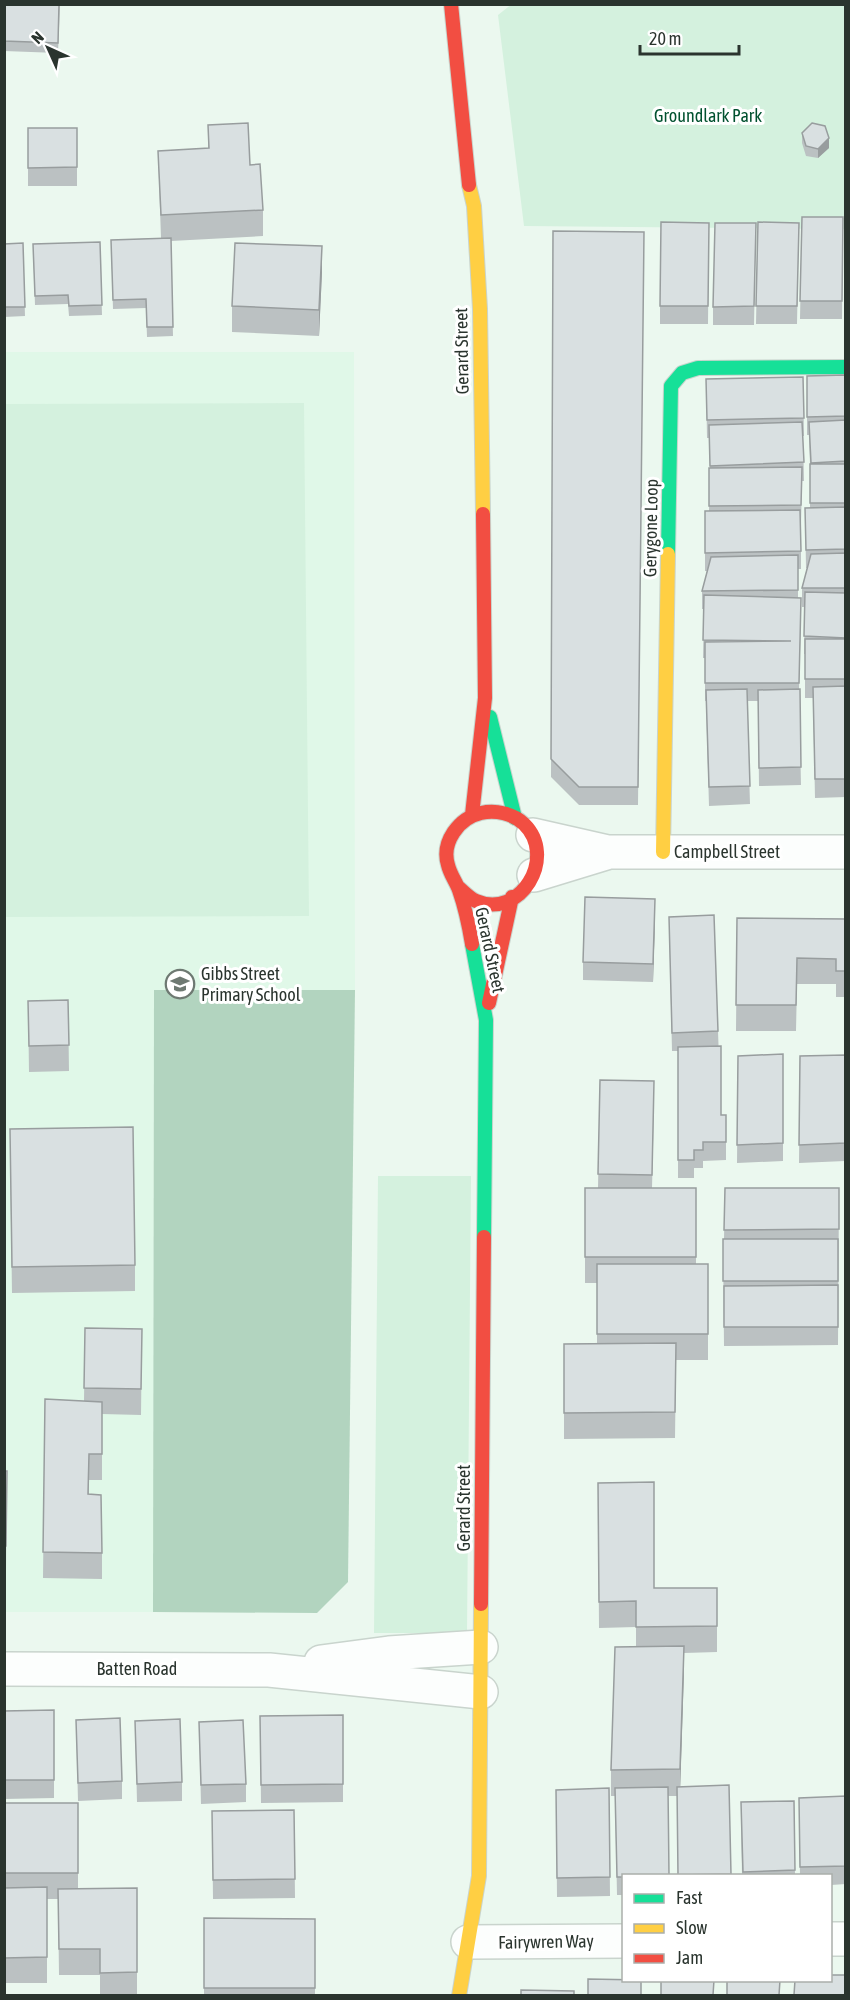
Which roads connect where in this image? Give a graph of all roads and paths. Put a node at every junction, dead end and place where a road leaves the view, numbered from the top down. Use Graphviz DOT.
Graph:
graph roads {
  1 [pos="451,4"];
  2 [pos="846,366"];
  3 [pos="485,698"];
  4 [pos="472,815"];
  5 [pos="524,827"];
  6 [pos="608,852"];
  7 [pos="663,852"];
  8 [pos="846,852"];
  9 [pos="523,886"];
  10 [pos="458,887"];
  11 [pos="486,1020"];
  12 [pos="481,1647"];
  13 [pos="4,1669"];
  14 [pos="269,1670"];
  15 [pos="481,1692"];
  16 [pos="622,1941"];
  17 [pos="468,1942"];
  18 [pos="459,1995"];
  1 -- 3 [label="street, Gerard Street"];
  2 -- 7 [label="street, Gerygone Loop"];
  3 -- 4 [label="street, Gerard Street"];
  3 -- 5 [label="street, Gerard Street"];
  4 -- 5 [label="street"];
  4 -- 10 [label="street"];
  5 -- 6 [label="street, Campbell Street"];
  5 -- 9 [label="street"];
  6 -- 7 [label="street, Campbell Street"];
  6 -- 9 [label="street, Campbell Street"];
  7 -- 8 [label="street, Campbell Street"];
  9 -- 10 [label="street"];
  9 -- 11 [label="street, Gerard Street"];
  10 -- 11 [label="street, Gerard Street"];
  11 -- 12 [label="street, Gerard Street"];
  12 -- 14 [label="street, Batten Road"];
  12 -- 15 [label="street, Gerard Street"];
  13 -- 14 [label="street, Batten Road"];
  14 -- 15 [label="street, Batten Road"];
  15 -- 17 [label="street, Gerard Street"];
  16 -- 17 [label="street, Fairywren Way"];
  17 -- 18 [label="street, Gerard Street"];
}
